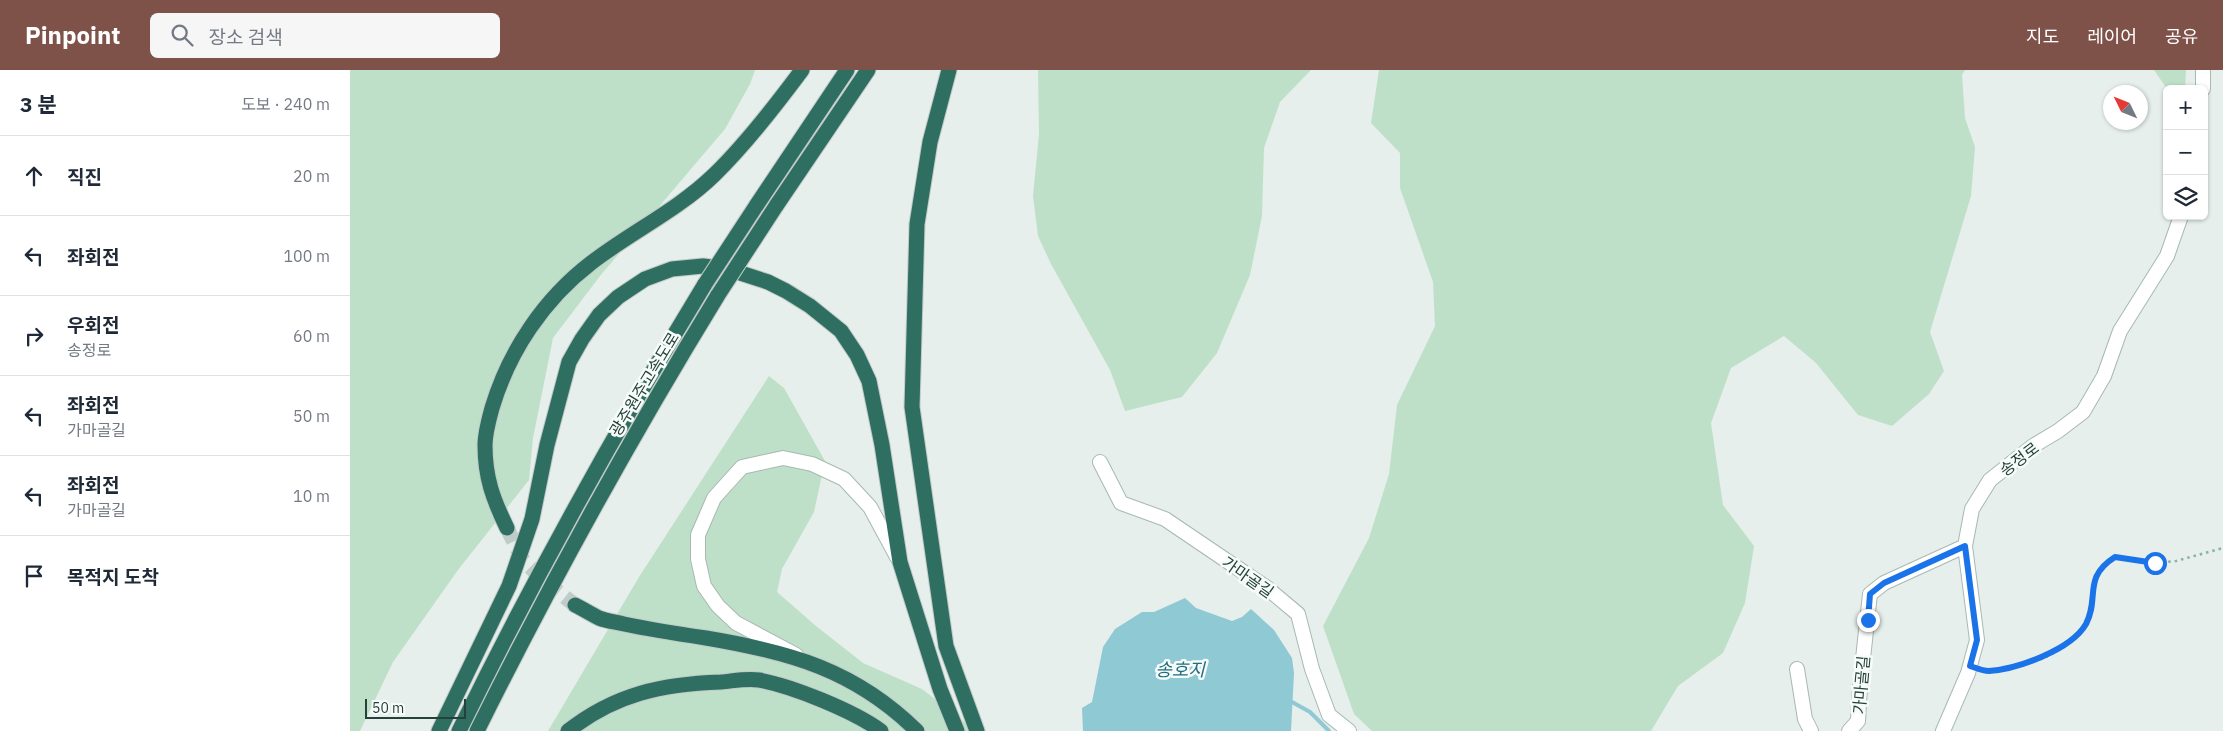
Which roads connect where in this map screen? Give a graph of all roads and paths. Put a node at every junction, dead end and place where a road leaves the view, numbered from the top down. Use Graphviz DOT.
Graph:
graph roads {
  1 [pos="802,70"];
  2 [pos="846,70"];
  3 [pos="868,70"];
  4 [pos="949,70"];
  5 [pos="2203,70"];
  6 [pos="2203,85"];
  7 [pos="2180,220"];
  8 [pos="1100,462"];
  9 [pos="507,528"];
  10 [pos="1965,546"];
  11 [pos="2223,548"];
  12 [pos="900,562"];
  13 [pos="575,605"];
  14 [pos="808,661"];
  15 [pos="1970,666"];
  16 [pos="1797,669"];
  17 [pos="439,731"];
  18 [pos="459,731"];
  19 [pos="477,731"];
  20 [pos="568,731"];
  21 [pos="881,731"];
  22 [pos="917,731"];
  23 [pos="957,731"];
  24 [pos="977,731"];
  25 [pos="1349,731"];
  26 [pos="1811,731"];
  27 [pos="1849,731"];
  28 [pos="1943,731"];
  1 -- 9 [label="highway"];
  2 -- 18 [label="highway, 광주원주고속도로, bridge"];
  3 -- 19 [label="highway, 광주원주고속도로, bridge"];
  4 -- 24 [label="highway"];
  5 -- 6 [label="street"];
  7 -- 10 [label="street, 송정로"];
  8 -- 25 [label="street, 가마골길"];
  10 -- 15 [label="street, 송정로"];
  10 -- 27 [label="street, 가마골길"];
  11 -- 15 [label="path"];
  12 -- 14 [label="street"];
  12 -- 17 [label="highway"];
  12 -- 23 [label="highway"];
  13 -- 14 [label="highway"];
  14 -- 22 [label="highway"];
  15 -- 28 [label="street, 송정로"];
  16 -- 26 [label="street"];
  20 -- 21 [label="highway"];
}
